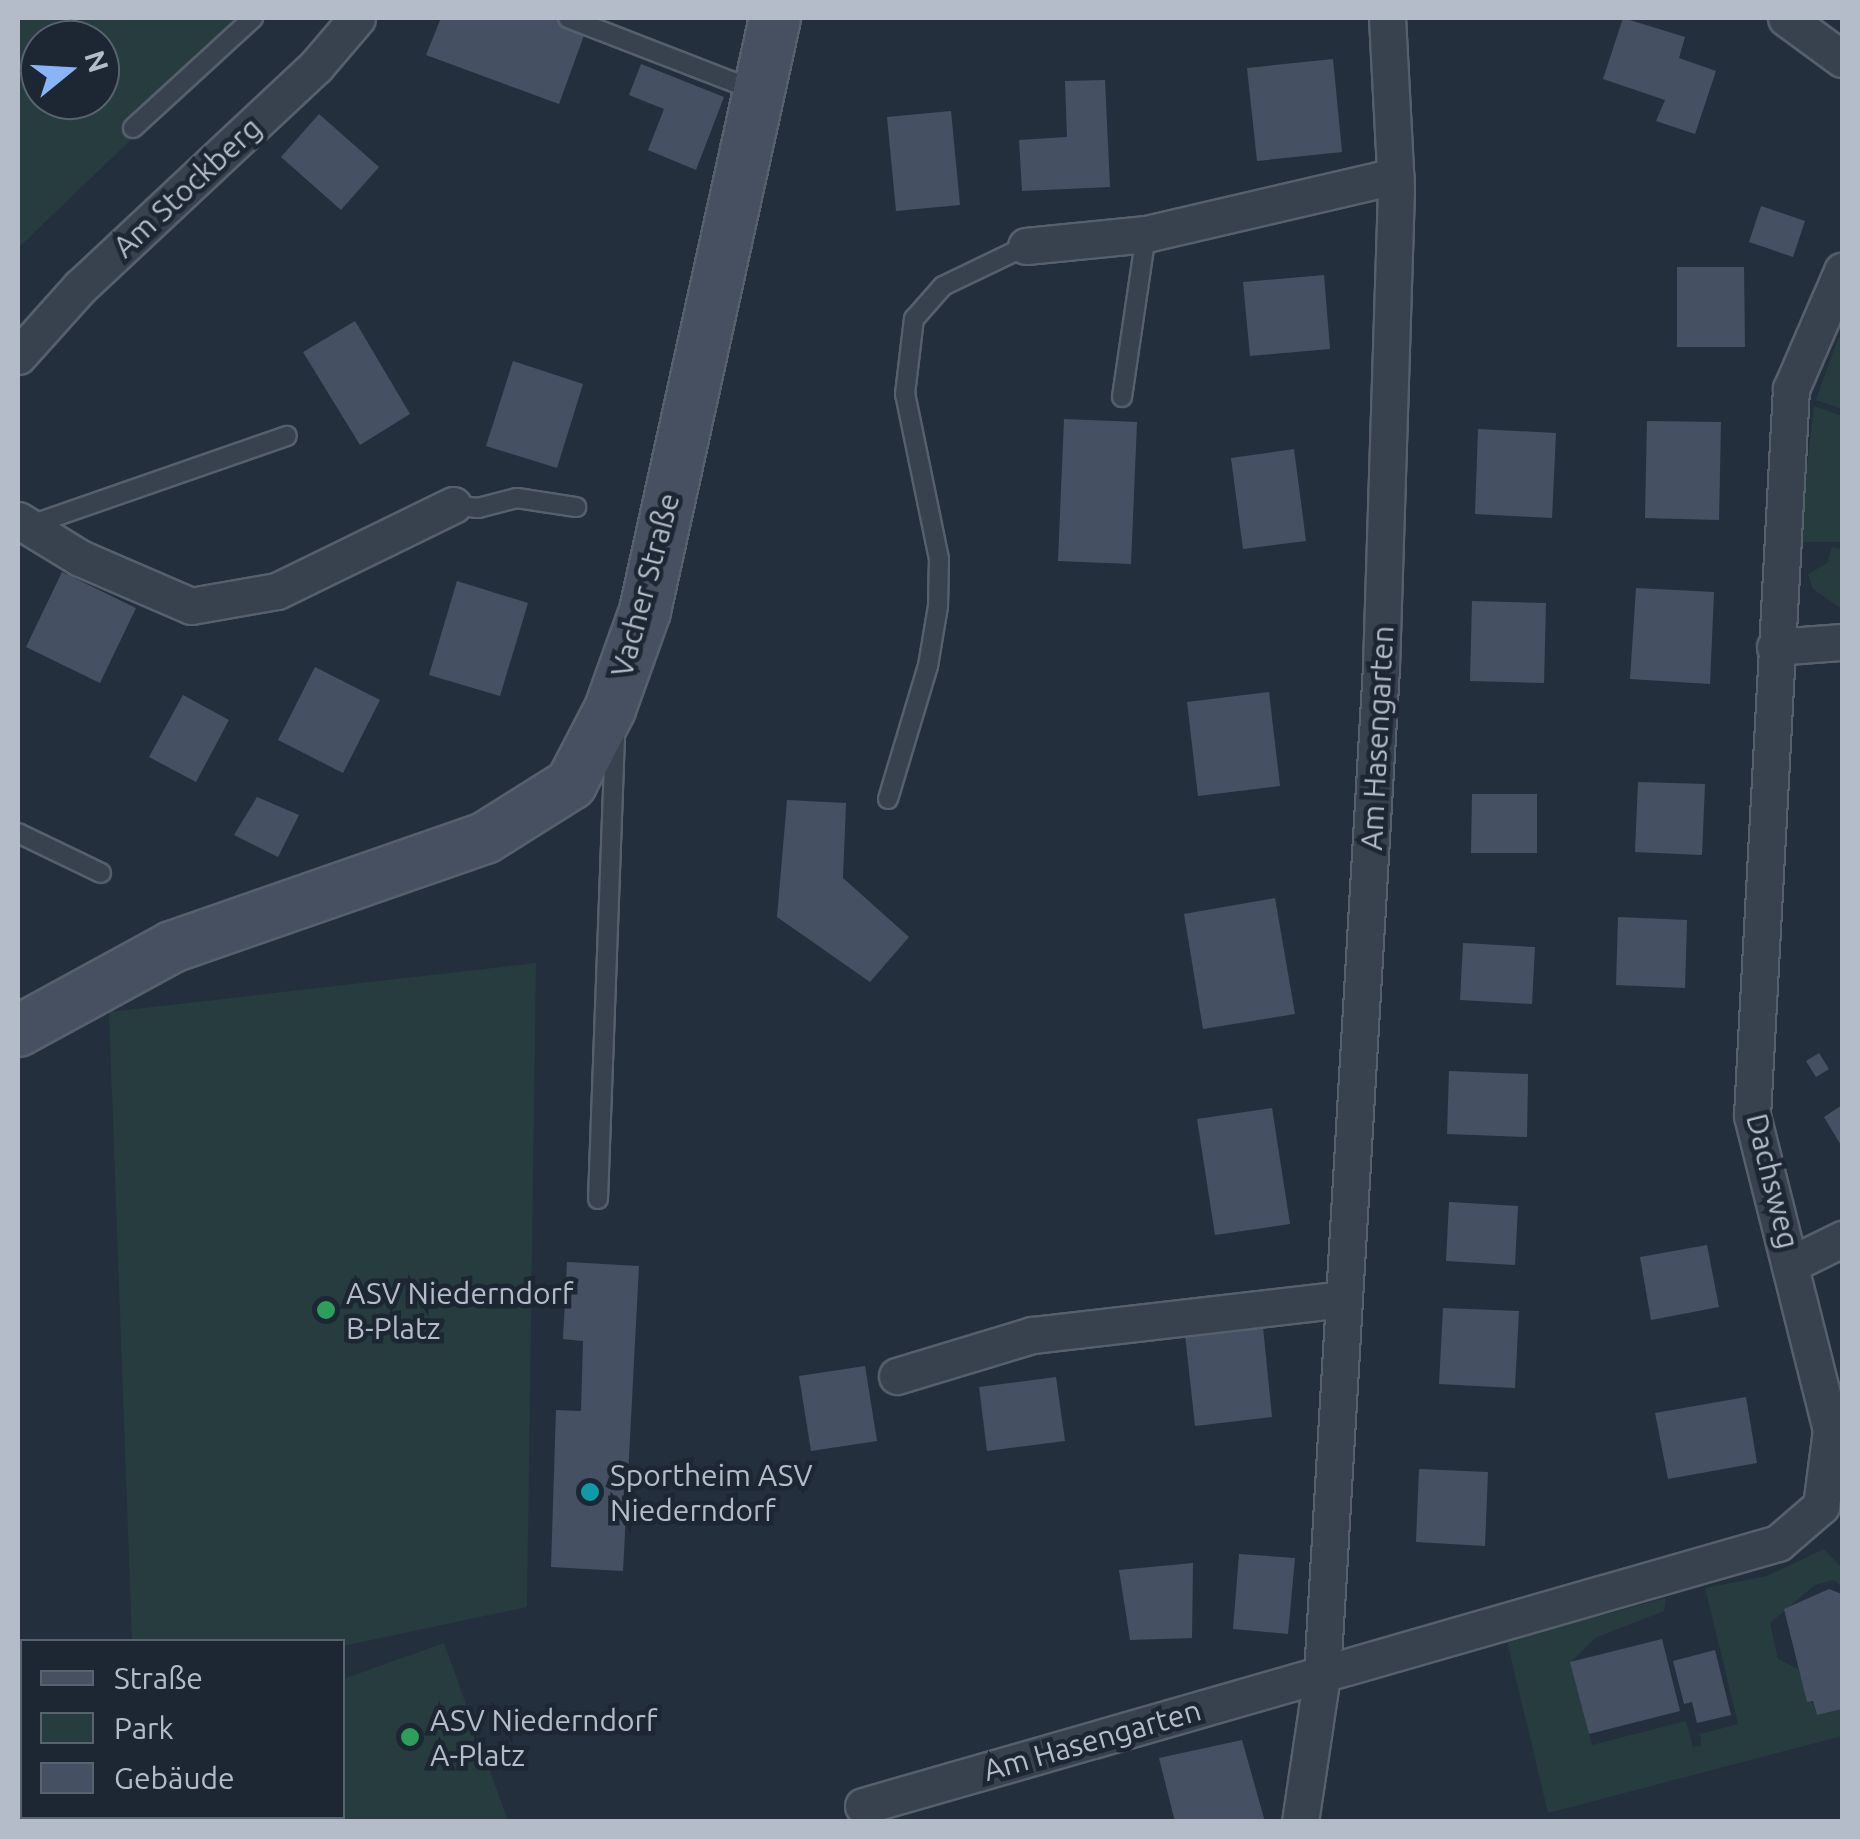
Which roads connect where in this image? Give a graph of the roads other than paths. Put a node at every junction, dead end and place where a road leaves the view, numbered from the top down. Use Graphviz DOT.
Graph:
graph roads {
  1 [pos="254,18"];
  2 [pos="357,18"];
  3 [pos="568,18"];
  4 [pos="774,18"];
  5 [pos="1388,18"];
  6 [pos="1786,18"];
  7 [pos="1842,58"];
  8 [pos="758,92"];
  9 [pos="133,128"];
  10 [pos="1395,176"];
  11 [pos="1146,234"];
  12 [pos="1026,246"];
  13 [pos="1842,272"];
  14 [pos="18,356"];
  15 [pos="1122,397"];
  16 [pos="288,436"];
  17 [pos="453,505"];
  18 [pos="576,508"];
  19 [pos="22,523"];
  20 [pos="1842,642"];
  21 [pos="1775,647"];
  22 [pos="617,691"];
  23 [pos="888,799"];
  24 [pos="18,832"];
  25 [pos="101,874"];
  26 [pos="18,1031"];
  27 [pos="598,1199"];
  28 [pos="1842,1239"];
  29 [pos="1792,1264"];
  30 [pos="1344,1299"];
  31 [pos="897,1376"];
  32 [pos="1322,1674"];
  33 [pos="863,1806"];
  34 [pos="1300,1822"];
  1 -- 9 [label="lane"];
  2 -- 14 [label="street, Am Stockberg"];
  3 -- 8 [label="lane"];
  4 -- 8 [label="main road, Vacher Straße"];
  5 -- 10 [label="street, Am Hasengarten"];
  6 -- 7 [label="street"];
  8 -- 22 [label="main road, Vacher Straße"];
  10 -- 11 [label="street"];
  10 -- 30 [label="street, Am Hasengarten"];
  11 -- 12 [label="street"];
  11 -- 15 [label="lane"];
  12 -- 23 [label="lane"];
  13 -- 21 [label="street, Dachsweg"];
  16 -- 19 [label="lane"];
  17 -- 18 [label="lane"];
  17 -- 19 [label="street"];
  20 -- 21 [label="street"];
  21 -- 29 [label="street, Dachsweg"];
  22 -- 26 [label="main road, Vacher Straße"];
  22 -- 27 [label="lane"];
  24 -- 25 [label="lane"];
  28 -- 29 [label="street"];
  29 -- 32 [label="street, Dachsweg"];
  30 -- 31 [label="street"];
  30 -- 32 [label="street, Am Hasengarten"];
  32 -- 33 [label="street, Am Hasengarten"];
  32 -- 34 [label="street, Am Hasengarten"];
}
